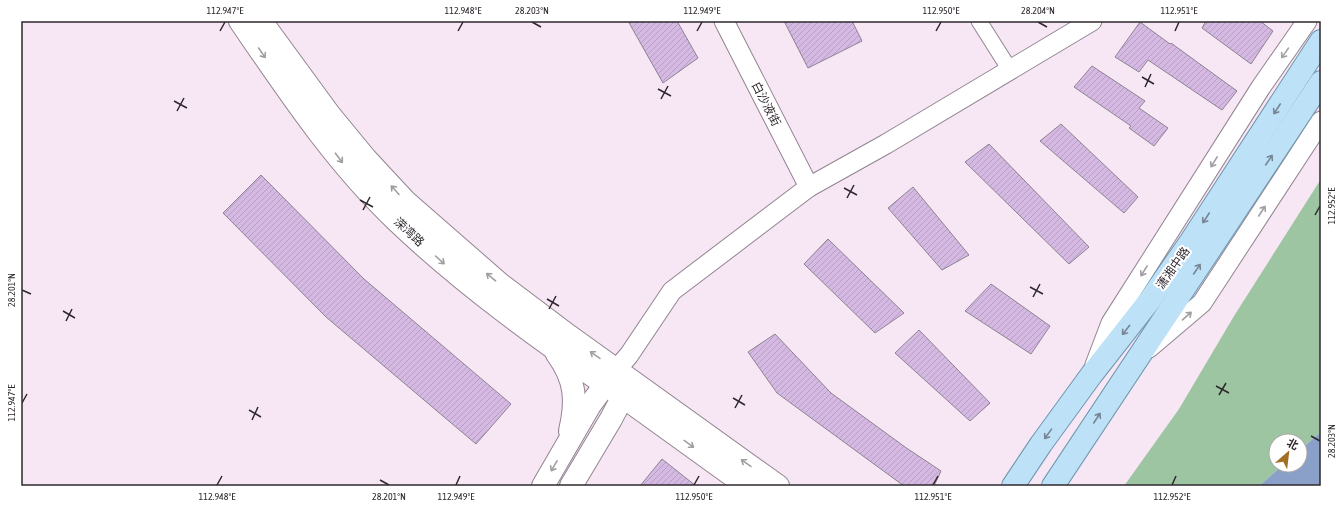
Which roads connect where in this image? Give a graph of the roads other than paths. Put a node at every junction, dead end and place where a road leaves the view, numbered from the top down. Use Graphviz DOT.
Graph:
graph roads {
  1 [pos="240,21"];
  2 [pos="261,21"];
  3 [pos="724,21"];
  4 [pos="979,21"];
  5 [pos="1092,21"];
  6 [pos="1307,21"];
  7 [pos="1321,41"];
  8 [pos="1010,70"];
  9 [pos="1321,82"];
  10 [pos="1321,121"];
  11 [pos="809,187"];
  12 [pos="539,338"];
  13 [pos="1136,360"];
  14 [pos="1092,374"];
  15 [pos="619,383"];
  16 [pos="664,427"];
  17 [pos="598,442"];
  18 [pos="566,446"];
  19 [pos="543,486"];
  20 [pos="571,486"];
  21 [pos="747,486"];
  22 [pos="778,486"];
  23 [pos="1013,486"];
  24 [pos="1053,486"];
  1 -- 12 [label="main road, 溁湾路, one-way"];
  15 -- 2 [label="main road, one-way"];
  3 -- 11 [label="street, 白沙液街"];
  4 -- 8 [label="street"];
  5 -- 8 [label="street"];
  6 -- 14 [label="street, one-way"];
  7 -- 14 [label="main road, 潇湘中路, one-way"];
  8 -- 11 [label="street"];
  13 -- 9 [label="main road, 潇湘中路, one-way"];
  13 -- 10 [label="street, one-way"];
  11 -- 15 [label="street"];
  12 -- 15 [label="main road, 溁湾路"];
  12 -- 18 [label="main road"];
  24 -- 13 [label="main road, 潇湘中路, one-way"];
  14 -- 23 [label="main road, 潇湘中路, one-way"];
  15 -- 16 [label="main road"];
  15 -- 17 [label="main road"];
  15 -- 18 [label="main road"];
  22 -- 15 [label="main road, one-way"];
  16 -- 17 [label="main road"];
  16 -- 21 [label="main road, one-way"];
  17 -- 20 [label="main road"];
  18 -- 19 [label="main road, one-way"];
}
